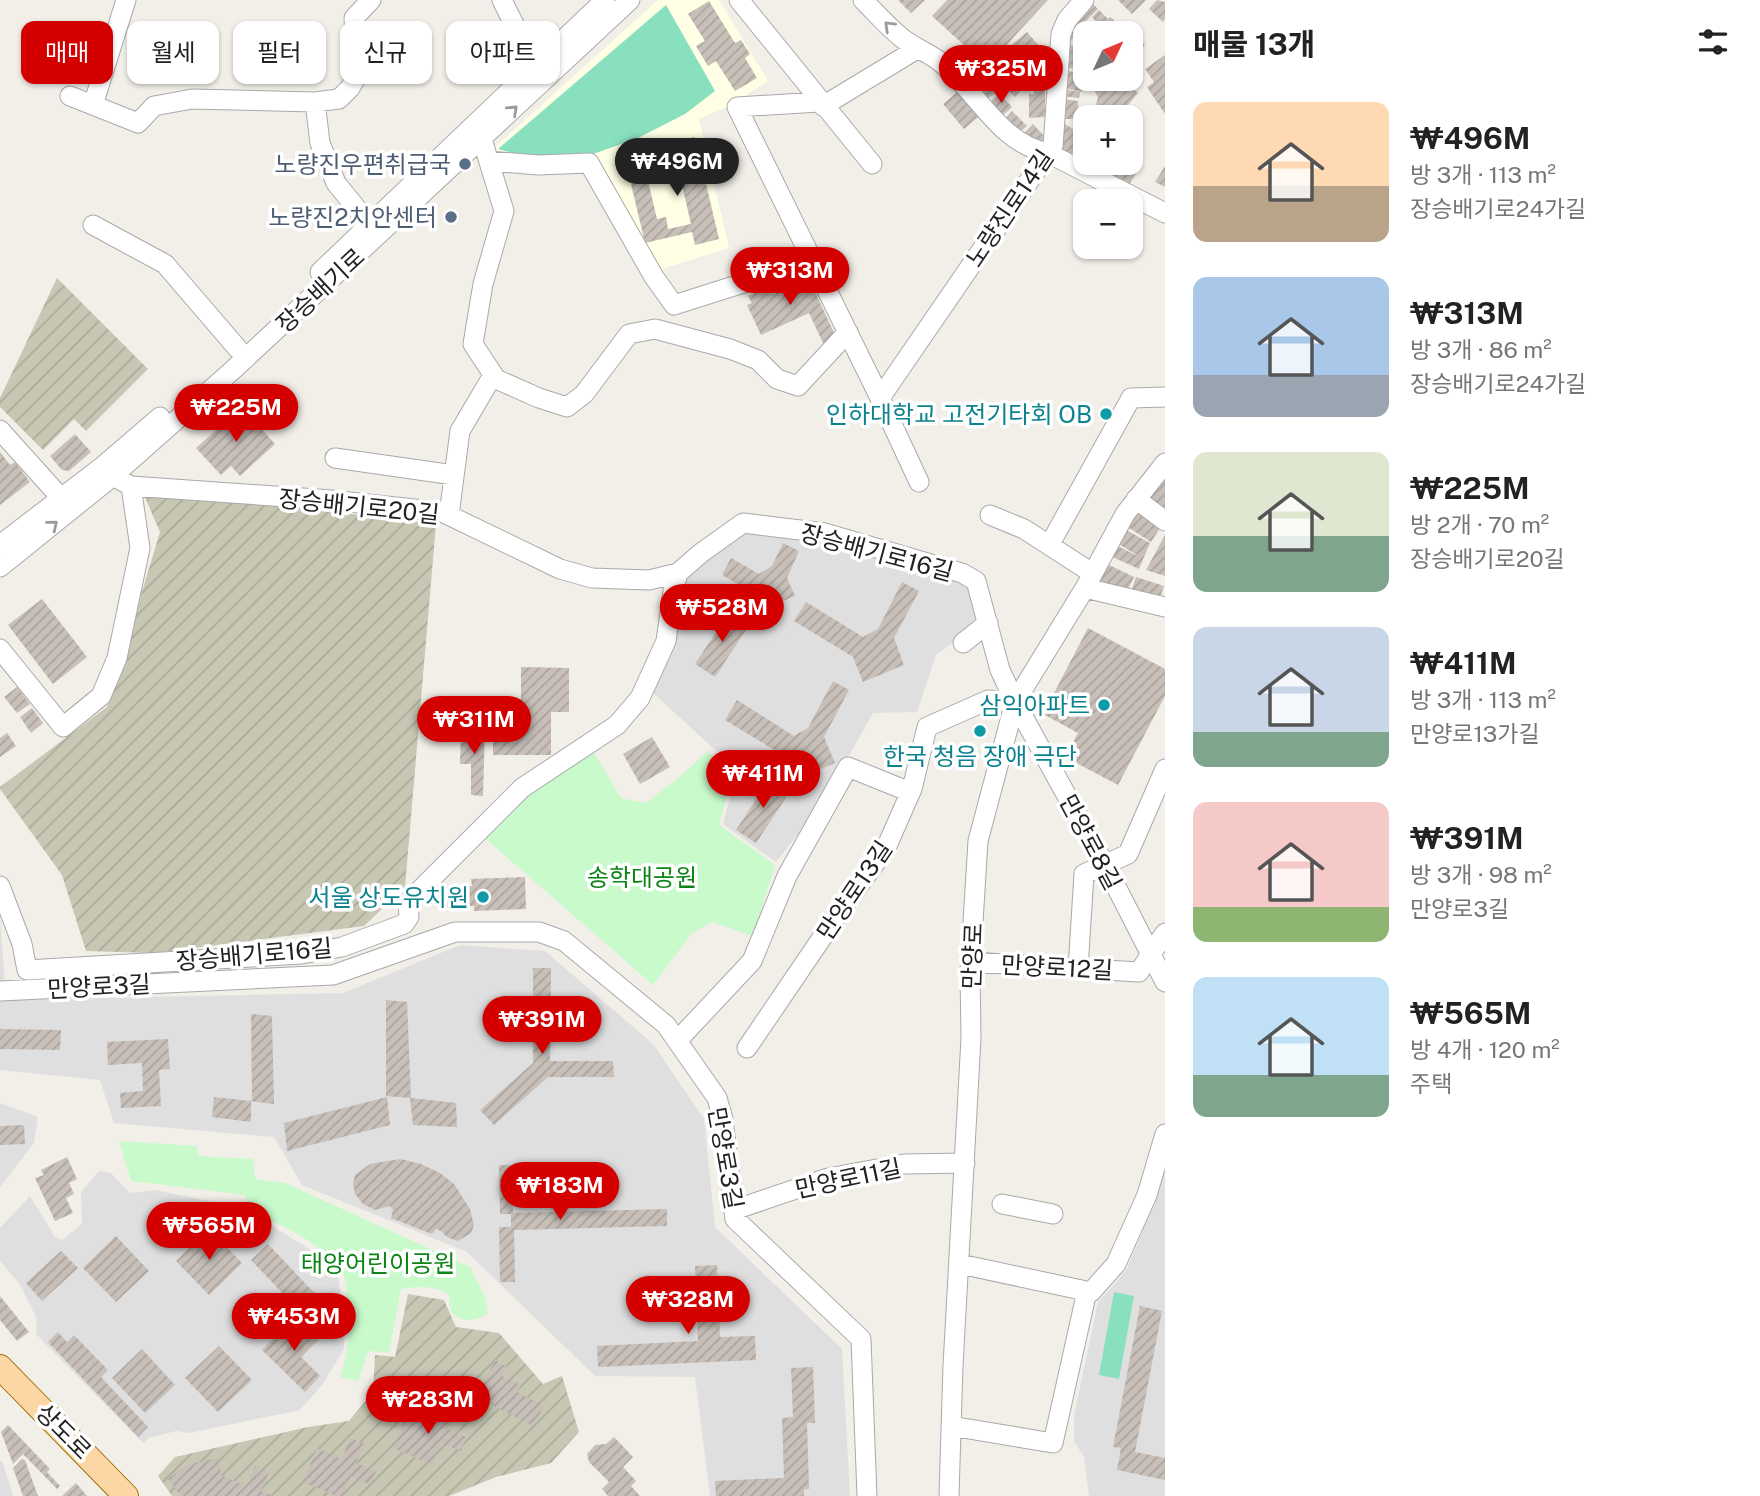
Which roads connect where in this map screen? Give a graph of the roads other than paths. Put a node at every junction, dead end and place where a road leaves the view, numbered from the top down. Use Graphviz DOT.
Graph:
graph roads {
  1 [pos="125,0"];
  2 [pos="372,0"];
  3 [pos="502,0"];
  4 [pos="605,0"];
  5 [pos="630,0"];
  6 [pos="739,0"];
  7 [pos="863,0"];
  8 [pos="1084,0"];
  9 [pos="512,21"];
  10 [pos="560,43"];
  11 [pos="917,49"];
  12 [pos="517,84"];
  13 [pos="70,96"];
  14 [pos="315,102"];
  15 [pos="821,104"];
  16 [pos="93,105"];
  17 [pos="482,139"];
  18 [pos="1048,153"];
  19 [pos="489,161"];
  20 [pos="872,164"];
  21 [pos="1165,213"];
  22 [pos="93,225"];
  23 [pos="370,225"];
  24 [pos="813,261"];
  25 [pos="848,332"];
  26 [pos="238,349"];
  27 [pos="493,374"];
  28 [pos="1165,397"];
  29 [pos="880,398"];
  30 [pos="0,430"];
  31 [pos="335,458"];
  32 [pos="1165,463"];
  33 [pos="454,475"];
  34 [pos="113,476"];
  35 [pos="919,482"];
  36 [pos="131,486"];
  37 [pos="62,499"];
  38 [pos="1136,499"];
  39 [pos="449,515"];
  40 [pos="990,515"];
  41 [pos="1165,521"];
  42 [pos="1050,544"];
  43 [pos="0,545"];
  44 [pos="0,567"];
  45 [pos="678,573"];
  46 [pos="1088,581"];
  47 [pos="1165,607"];
  48 [pos="988,623"];
  49 [pos="963,643"];
  50 [pos="0,649"];
  51 [pos="1015,702"];
  52 [pos="1165,769"];
  53 [pos="910,792"];
  54 [pos="1105,865"];
  55 [pos="0,886"];
  56 [pos="1165,933"];
  57 [pos="1150,956"];
  58 [pos="971,962"];
  59 [pos="1078,969"];
  60 [pos="1165,982"];
  61 [pos="0,991"];
  62 [pos="677,1041"];
  63 [pos="747,1048"];
  64 [pos="1165,1134"];
  65 [pos="965,1163"];
  66 [pos="1002,1204"];
  67 [pos="734,1210"];
  68 [pos="1053,1214"];
  69 [pos="960,1264"];
  70 [pos="1087,1291"];
  71 [pos="0,1367"];
  72 [pos="951,1426"];
  73 [pos="124,1495"];
  74 [pos="867,1496"];
  75 [pos="949,1496"];
  1 -- 16 [label="street"];
  2 -- 14 [label="street"];
  3 -- 9 [label="street"];
  4 -- 10 [label="street, 장승배기로"];
  17 -- 5 [label="street, 장승배기로, one-way"];
  6 -- 15 [label="street"];
  11 -- 7 [label="street, one-way"];
  8 -- 18 [label="street, 노량진로14길"];
  11 -- 15 [label="street"];
  11 -- 18 [label="street"];
  12 -- 23 [label="street, 장승배기로"];
  13 -- 16 [label="street"];
  14 -- 16 [label="street"];
  14 -- 23 [label="street"];
  15 -- 20 [label="street"];
  15 -- 24 [label="street"];
  17 -- 19 [label="street"];
  17 -- 34 [label="street, 장승배기로"];
  18 -- 21 [label="street"];
  18 -- 29 [label="street, 노량진로14길"];
  19 -- 24 [label="street"];
  19 -- 27 [label="street"];
  22 -- 26 [label="street"];
  23 -- 26 [label="street, 장승배기로"];
  24 -- 25 [label="street"];
  25 -- 27 [label="street"];
  25 -- 29 [label="street"];
  26 -- 37 [label="street, 장승배기로"];
  27 -- 33 [label="street"];
  28 -- 42 [label="street"];
  29 -- 35 [label="street"];
  30 -- 37 [label="street"];
  31 -- 33 [label="street"];
  32 -- 38 [label="street, 만양로"];
  33 -- 39 [label="street"];
  34 -- 36 [label="street, 장승배기로20길"];
  44 -- 34 [label="street, 장승배기로, one-way"];
  36 -- 39 [label="street, 장승배기로20길"];
  36 -- 50 [label="street"];
  37 -- 43 [label="street, 장승배기로"];
  38 -- 41 [label="street"];
  38 -- 46 [label="street, 만양로"];
  39 -- 45 [label="street, 장승배기로20길"];
  40 -- 42 [label="street"];
  42 -- 46 [label="street"];
  45 -- 48 [label="street, 장승배기로16길"];
  45 -- 55 [label="street, 장승배기로16길"];
  46 -- 47 [label="street"];
  46 -- 51 [label="street, 만양로"];
  48 -- 49 [label="street"];
  48 -- 51 [label="street, 장승배기로16길"];
  51 -- 53 [label="street, 만양로13길"];
  51 -- 54 [label="street, 만양로8길"];
  51 -- 58 [label="street, 만양로"];
  52 -- 54 [label="street"];
  53 -- 62 [label="street"];
  53 -- 63 [label="street, 만양로13길"];
  54 -- 57 [label="street, 만양로8길"];
  54 -- 59 [label="street"];
  56 -- 57 [label="street, 만양로12길"];
  57 -- 59 [label="street, 만양로12길"];
  57 -- 60 [label="street, 만양로8길"];
  58 -- 59 [label="street, 만양로12길"];
  58 -- 65 [label="street, 만양로"];
  61 -- 62 [label="street, 만양로3길"];
  62 -- 67 [label="street, 만양로3길"];
  64 -- 70 [label="street"];
  65 -- 67 [label="street, 만양로11길"];
  65 -- 69 [label="street, 만양로"];
  66 -- 68 [label="street"];
  67 -- 74 [label="street, 만양로3길"];
  69 -- 70 [label="street"];
  69 -- 72 [label="street, 만양로"];
  70 -- 72 [label="street"];
  71 -- 73 [label="main road, 상도로"];
  72 -- 75 [label="street, 만양로"];
}
